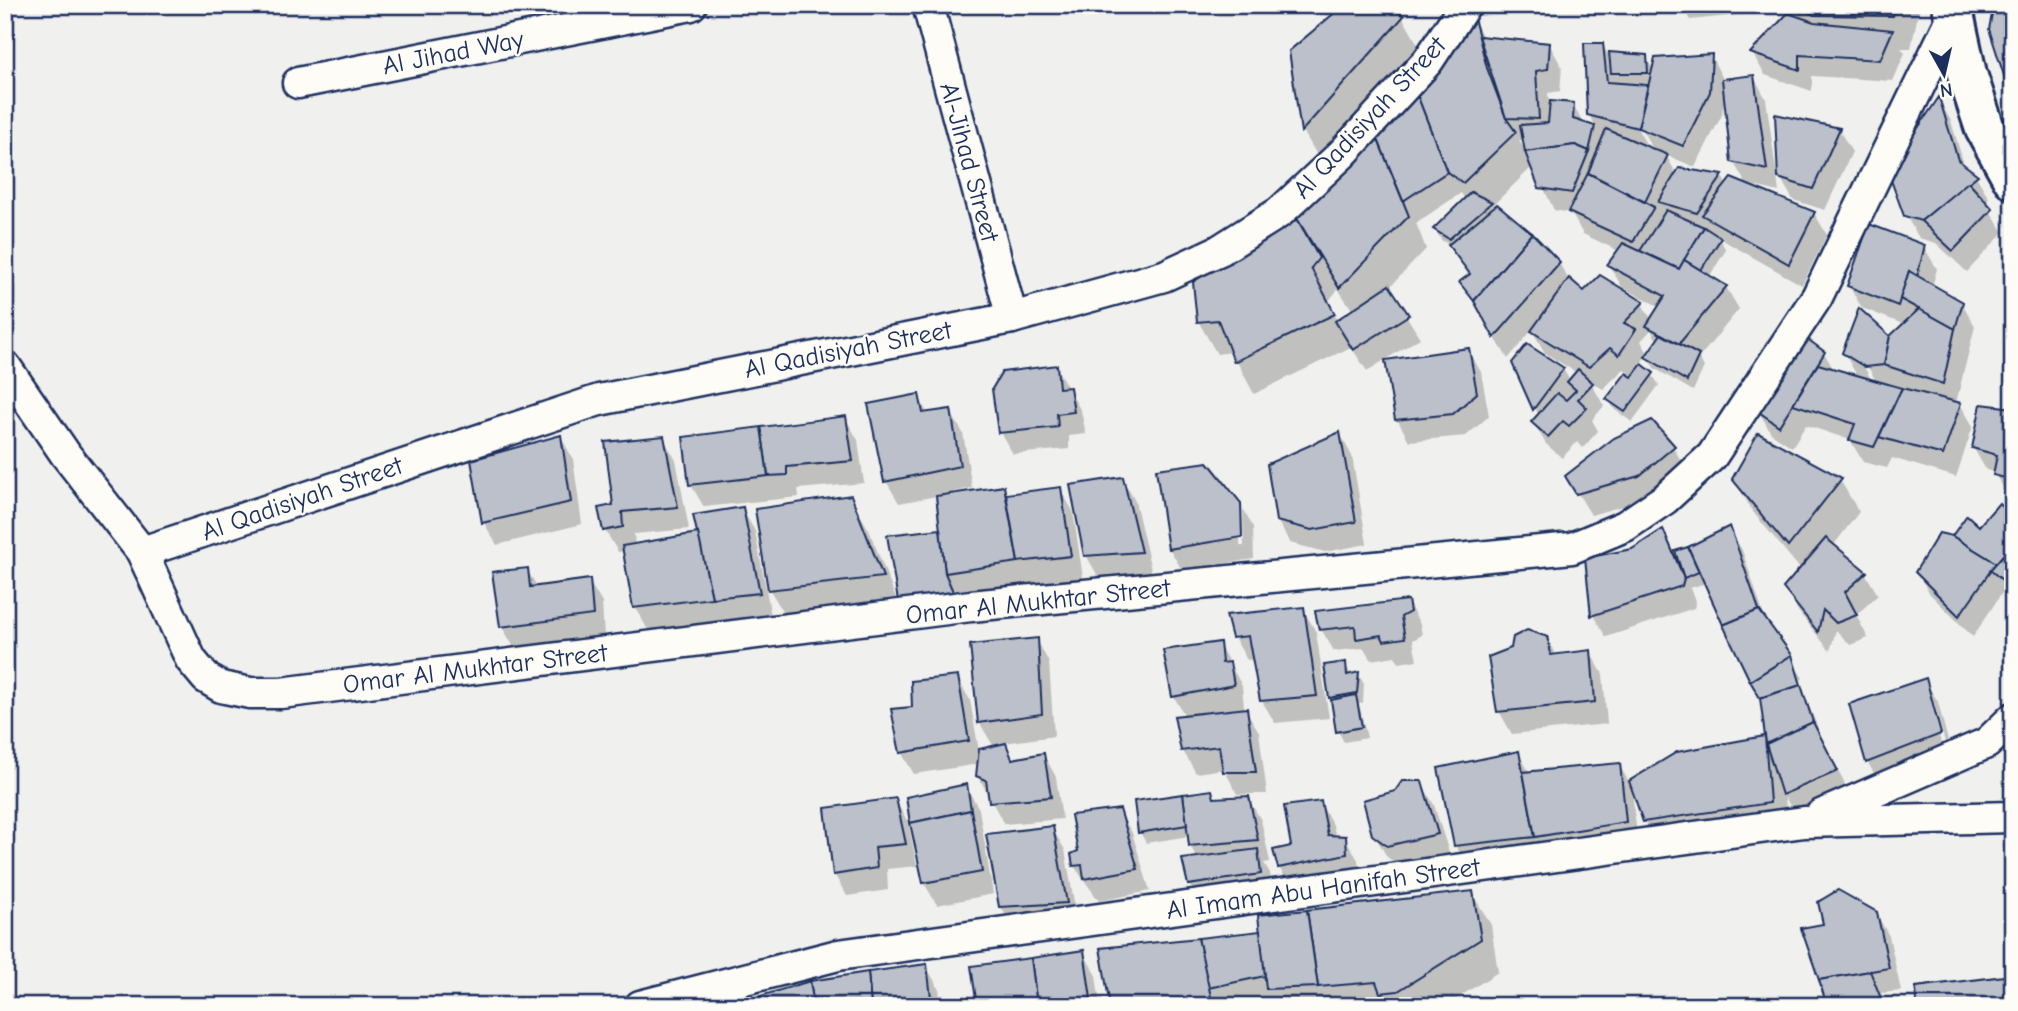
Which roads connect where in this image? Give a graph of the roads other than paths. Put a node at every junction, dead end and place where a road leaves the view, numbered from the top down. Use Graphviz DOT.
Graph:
graph roads {
  1 [pos="691,5"];
  2 [pos="928,5"];
  3 [pos="1465,5"];
  4 [pos="1954,7"];
  5 [pos="298,83"];
  6 [pos="2013,179"];
  7 [pos="1012,318"];
  8 [pos="5,366"];
  9 [pos="142,552"];
  10 [pos="2013,718"];
  11 [pos="2013,817"];
  12 [pos="1804,822"];
  13 [pos="640,1006"];
  1 -- 5 [label="street, Al Jihad Way"];
  2 -- 7 [label="street, Al-Jihad Street"];
  3 -- 7 [label="street, Al Qadisiyah Street"];
  4 -- 6 [label="street"];
  4 -- 9 [label="street, Omar Al Mukhtar Street"];
  7 -- 9 [label="street, Al Qadisiyah Street"];
  8 -- 9 [label="street, Omar Al Mukhtar Street"];
  10 -- 12 [label="street"];
  11 -- 12 [label="street, Al Imam Abu Hanifah Street"];
  12 -- 13 [label="street, Al Imam Abu Hanifah Street"];
}
